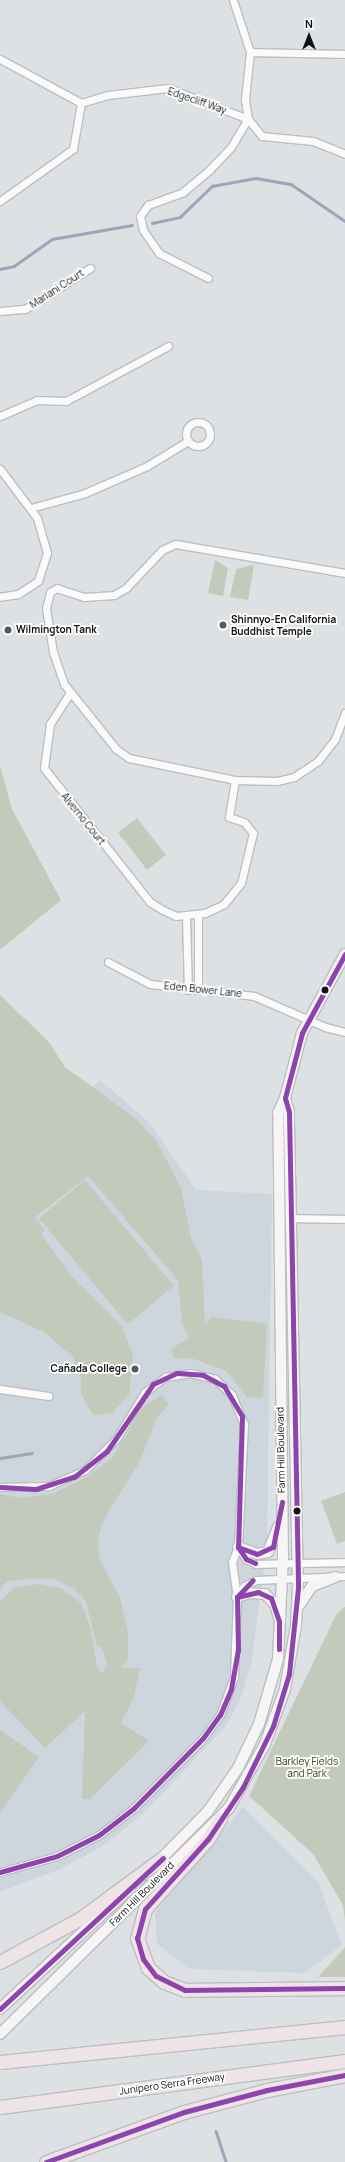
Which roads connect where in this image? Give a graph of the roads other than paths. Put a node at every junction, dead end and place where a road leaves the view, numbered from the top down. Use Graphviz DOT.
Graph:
graph roads {
  1 [pos="233,0"];
  2 [pos="250,52"];
  3 [pos="345,54"];
  4 [pos="0,59"];
  5 [pos="81,102"];
  6 [pos="248,119"];
  7 [pos="345,154"];
  8 [pos="0,201"];
  9 [pos="90,268"];
  10 [pos="208,278"];
  11 [pos="0,311"];
  12 [pos="168,346"];
  13 [pos="0,416"];
  14 [pos="188,441"];
  15 [pos="0,469"];
  16 [pos="31,508"];
  17 [pos="345,573"];
  18 [pos="0,597"];
  19 [pos="70,693"];
  20 [pos="345,713"];
  21 [pos="234,780"];
  22 [pos="186,916"];
  23 [pos="198,916"];
  24 [pos="345,954"];
  25 [pos="108,962"];
  26 [pos="188,990"];
  27 [pos="198,990"];
  28 [pos="308,1020"];
  29 [pos="345,1032"];
  30 [pos="285,1098"];
  31 [pos="289,1218"];
  32 [pos="345,1219"];
  33 [pos="0,1389"];
  34 [pos="48,1396"];
  35 [pos="0,1487"];
  36 [pos="282,1499"];
  37 [pos="238,1547"];
  38 [pos="345,1562"];
  39 [pos="283,1563"];
  40 [pos="297,1564"];
  41 [pos="340,1576"];
  42 [pos="297,1578"];
  43 [pos="283,1579"];
  44 [pos="237,1597"];
  45 [pos="297,1609"];
  46 [pos="280,1643"];
  47 [pos="220,1819"];
  48 [pos="161,1860"];
  49 [pos="0,1872"];
  50 [pos="0,1962"];
  51 [pos="345,1988"];
  52 [pos="0,2009"];
  53 [pos="345,2027"];
  54 [pos="0,2034"];
  55 [pos="345,2060"];
  56 [pos="1,2062"];
  57 [pos="345,2075"];
  58 [pos="0,2108"];
  59 [pos="46,2162"];
  1 -- 2 [label="street"];
  2 -- 3 [label="street"];
  2 -- 6 [label="street"];
  4 -- 5 [label="street"];
  5 -- 6 [label="street, Edgecliff Way"];
  5 -- 8 [label="street"];
  6 -- 7 [label="street, Edgecliff Way"];
  6 -- 10 [label="street"];
  9 -- 11 [label="street, Mariani Court"];
  12 -- 13 [label="street"];
  14 -- 16 [label="street"];
  15 -- 16 [label="street"];
  16 -- 18 [label="street"];
  17 -- 19 [label="street"];
  19 -- 21 [label="street"];
  19 -- 22 [label="street, Alverno Court"];
  20 -- 21 [label="street"];
  21 -- 23 [label="street, Alverno Court"];
  22 -- 23 [label="street, Alverno Court"];
  22 -- 26 [label="street"];
  23 -- 27 [label="street"];
  24 -- 28 [label="main road, Farm Hill Boulevard"];
  25 -- 26 [label="street, Eden Bower Lane"];
  26 -- 27 [label="street, Eden Bower Lane"];
  27 -- 28 [label="street, Eden Bower Lane"];
  28 -- 29 [label="street, Eden Bower Lane"];
  28 -- 30 [label="main road, Farm Hill Boulevard"];
  30 -- 31 [label="main road, Farm Hill Boulevard"];
  30 -- 36 [label="main road, Farm Hill Boulevard"];
  31 -- 32 [label="street"];
  31 -- 40 [label="main road, Farm Hill Boulevard"];
  33 -- 34 [label="street"];
  35 -- 37 [label="street"];
  36 -- 37 [label="main road"];
  36 -- 39 [label="main road, Farm Hill Boulevard"];
  37 -- 39 [label="street"];
  37 -- 44 [label="street"];
  38 -- 40 [label="street"];
  39 -- 40 [label="street"];
  39 -- 43 [label="main road, Farm Hill Boulevard"];
  40 -- 42 [label="main road, Farm Hill Boulevard"];
  41 -- 42 [label="street"];
  41 -- 45 [label="main road"];
  42 -- 43 [label="street"];
  42 -- 45 [label="main road, Farm Hill Boulevard"];
  43 -- 44 [label="street"];
  43 -- 46 [label="main road, Farm Hill Boulevard"];
  44 -- 46 [label="main road"];
  44 -- 49 [label="street"];
  45 -- 47 [label="main road, Farm Hill Boulevard"];
  46 -- 48 [label="main road, Farm Hill Boulevard"];
  47 -- 51 [label="highway"];
  47 -- 54 [label="main road, Farm Hill Boulevard"];
  48 -- 50 [label="highway"];
  48 -- 52 [label="main road, Farm Hill Boulevard"];
  53 -- 56 [label="highway"];
  55 -- 58 [label="highway, Junipero Serra Freeway"];
  57 -- 59 [label="highway"];
}
